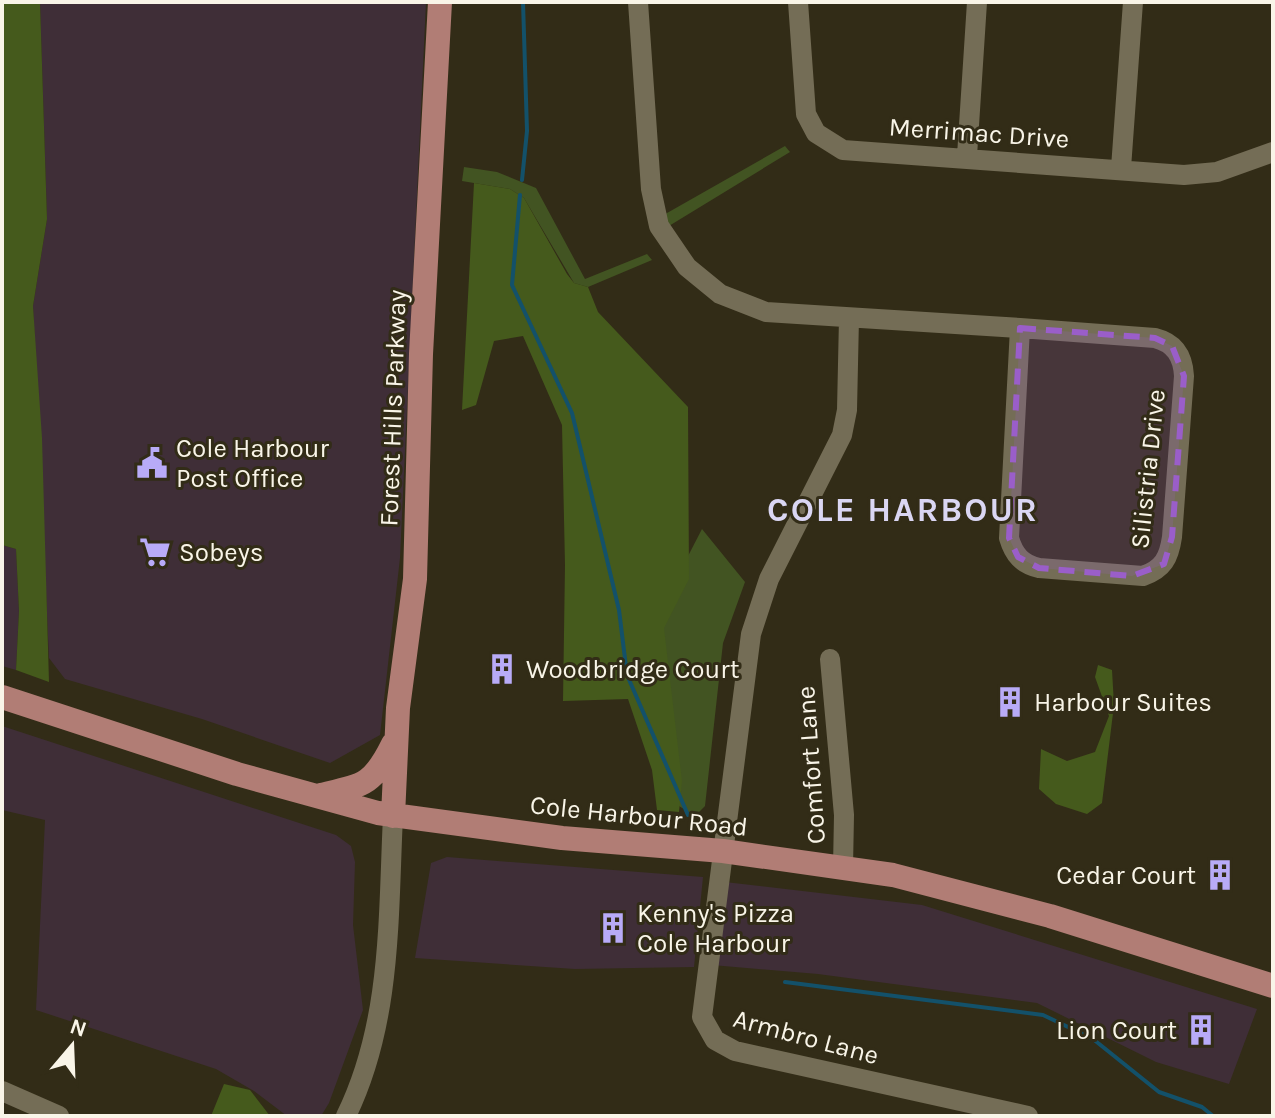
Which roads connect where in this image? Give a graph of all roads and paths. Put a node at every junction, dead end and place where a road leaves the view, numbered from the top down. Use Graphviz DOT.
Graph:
graph roads {
  1 [pos="440,2"];
  2 [pos="638,2"];
  3 [pos="798,2"];
  4 [pos="977,2"];
  5 [pos="1133,2"];
  6 [pos="1273,152"];
  7 [pos="967,156"];
  8 [pos="1121,168"];
  9 [pos="849,318"];
  10 [pos="1020,328"];
  11 [pos="830,659"];
  12 [pos="2,697"];
  13 [pos="396,739"];
  14 [pos="318,796"];
  15 [pos="393,816"];
  16 [pos="723,851"];
  17 [pos="843,867"];
  18 [pos="1273,986"];
  19 [pos="2,1091"];
  20 [pos="59,1116"];
  21 [pos="346,1116"];
  22 [pos="1028,1116"];
  1 -- 13 [label="main road, Forest Hills Parkway"];
  2 -- 9 [label="street, Silistria Drive"];
  3 -- 7 [label="street, Merrimac Drive"];
  4 -- 7 [label="street"];
  5 -- 8 [label="street"];
  6 -- 8 [label="street, Merrimac Drive"];
  7 -- 8 [label="street, Merrimac Drive"];
  9 -- 10 [label="street, Silistria Drive"];
  9 -- 16 [label="street"];
  10 -- 10 [label="street, Silistria Drive"];
  11 -- 17 [label="street, Comfort Lane"];
  12 -- 14 [label="main road, Cole Harbour Road"];
  13 -- 14 [label="main road"];
  13 -- 15 [label="main road, Forest Hills Parkway"];
  14 -- 15 [label="main road, Cole Harbour Road"];
  15 -- 16 [label="main road, Cole Harbour Road"];
  15 -- 21 [label="street"];
  16 -- 17 [label="main road, Cole Harbour Road"];
  16 -- 22 [label="street, Armbro Lane"];
  17 -- 18 [label="main road, Cole Harbour Road"];
  19 -- 20 [label="street"];
}
